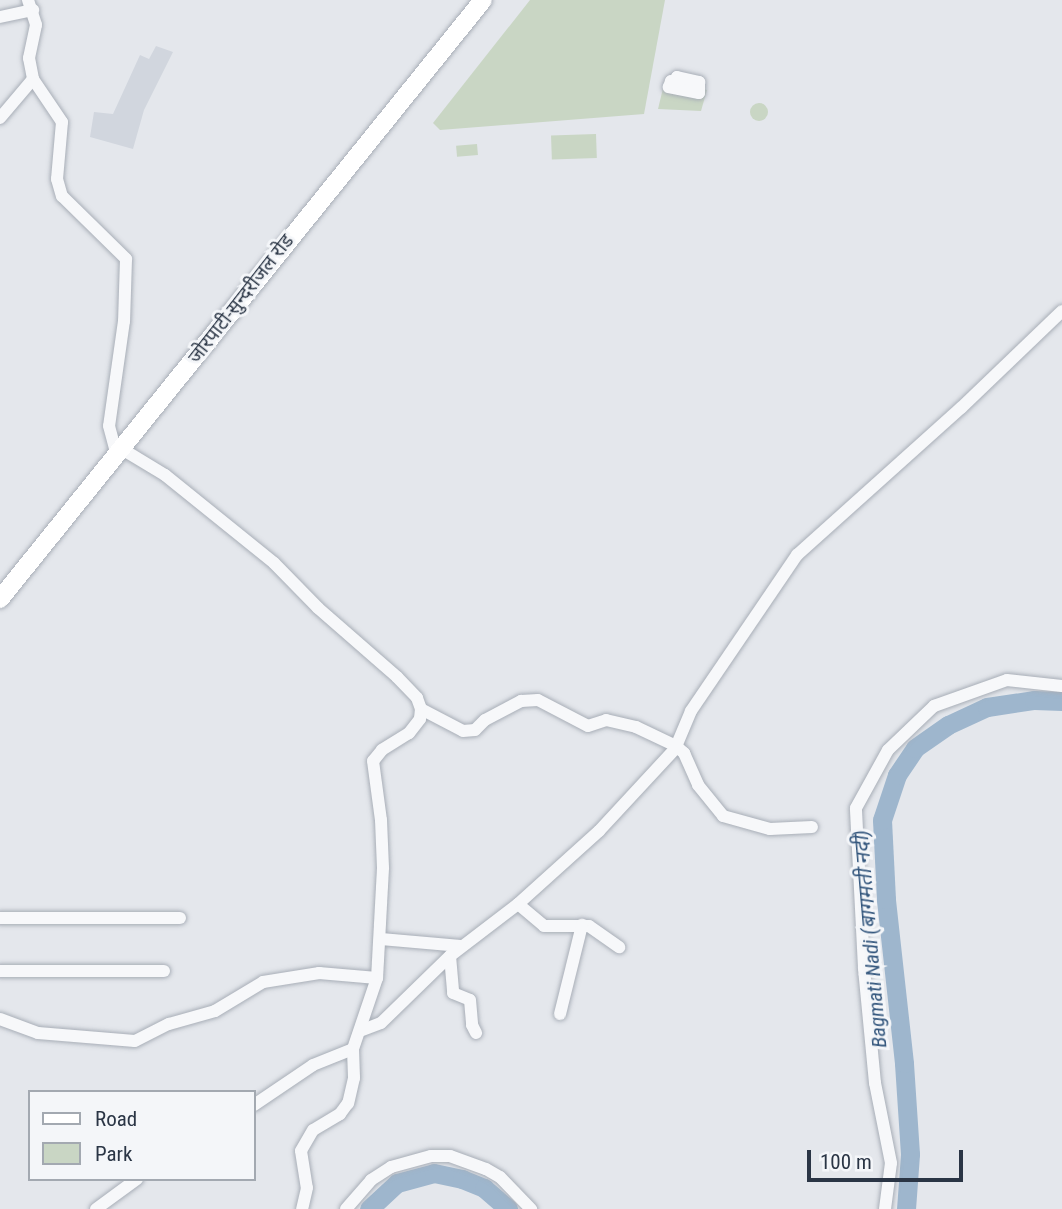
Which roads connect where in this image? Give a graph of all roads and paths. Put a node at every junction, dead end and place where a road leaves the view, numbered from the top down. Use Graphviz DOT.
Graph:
graph roads {
  1 [pos="484,0"];
  2 [pos="31,5"];
  3 [pos="0,17"];
  4 [pos="33,79"];
  5 [pos="0,118"];
  6 [pos="1062,311"];
  7 [pos="120,453"];
  8 [pos="0,599"];
  9 [pos="1062,686"];
  10 [pos="421,709"];
  11 [pos="676,746"];
  12 [pos="812,827"];
  13 [pos="518,904"];
  14 [pos="0,918"];
  15 [pos="180,918"];
  16 [pos="582,925"];
  17 [pos="381,939"];
  18 [pos="461,946"];
  19 [pos="619,947"];
  20 [pos="450,956"];
  21 [pos="0,971"];
  22 [pos="164,971"];
  23 [pos="377,978"];
  24 [pos="560,1014"];
  25 [pos="0,1019"];
  26 [pos="359,1031"];
  27 [pos="476,1033"];
  28 [pos="354,1049"];
  29 [pos="256,1104"];
  30 [pos="134,1181"];
  31 [pos="96,1209"];
  32 [pos="302,1209"];
  33 [pos="346,1209"];
  34 [pos="531,1209"];
  35 [pos="885,1209"];
  1 -- 7 [label="main road, जोरपाटी-सुन्दरीजल रोड"];
  2 -- 3 [label="street"];
  2 -- 4 [label="street"];
  4 -- 5 [label="street"];
  4 -- 7 [label="street"];
  6 -- 11 [label="street"];
  7 -- 8 [label="main road, जोरपाटी-सुन्दरीजल रोड"];
  7 -- 10 [label="street"];
  9 -- 35 [label="street"];
  10 -- 11 [label="street"];
  10 -- 17 [label="street"];
  11 -- 12 [label="street"];
  11 -- 13 [label="street"];
  13 -- 16 [label="street"];
  13 -- 18 [label="street"];
  14 -- 15 [label="street"];
  16 -- 19 [label="street"];
  16 -- 24 [label="street"];
  17 -- 18 [label="street"];
  17 -- 23 [label="street"];
  18 -- 20 [label="street"];
  20 -- 26 [label="street"];
  20 -- 27 [label="street"];
  21 -- 22 [label="street"];
  23 -- 25 [label="street"];
  23 -- 26 [label="street"];
  26 -- 28 [label="street"];
  28 -- 29 [label="street"];
  28 -- 32 [label="street"];
  30 -- 31 [label="street"];
  33 -- 34 [label="street"];
}
